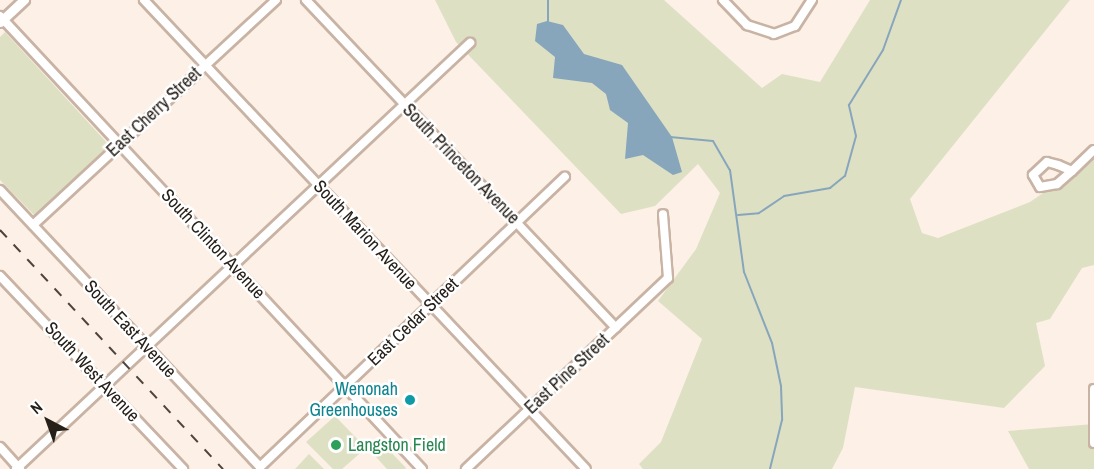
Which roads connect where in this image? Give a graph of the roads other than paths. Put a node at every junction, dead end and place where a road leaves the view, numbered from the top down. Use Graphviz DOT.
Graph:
graph roads {
  1 [pos="24,0"];
  2 [pos="144,0"];
  3 [pos="276,0"];
  4 [pos="306,0"];
  5 [pos="723,0"];
  6 [pos="812,0"];
  7 [pos="1,20"];
  8 [pos="470,43"];
  9 [pos="206,65"];
  10 [pos="406,105"];
  11 [pos="119,145"];
  12 [pos="1094,150"];
  13 [pos="1072,171"];
  14 [pos="565,177"];
  15 [pos="320,186"];
  16 [pos="0,190"];
  17 [pos="663,214"];
  18 [pos="517,223"];
  19 [pos="33,225"];
  20 [pos="233,267"];
  21 [pos="0,276"];
  22 [pos="431,305"];
  23 [pos="616,328"];
  24 [pos="147,347"];
  25 [pos="104,386"];
  26 [pos="346,386"];
  27 [pos="1094,389"];
  28 [pos="529,409"];
  29 [pos="1094,443"];
  30 [pos="0,447"];
  31 [pos="261,467"];
  32 [pos="18,468"];
  33 [pos="183,469"];
  34 [pos="422,469"];
  35 [pos="466,469"];
  36 [pos="586,469"];
  1 -- 7 [label="street"];
  2 -- 9 [label="street, South Marion Avenue"];
  3 -- 9 [label="street, East Cherry Street"];
  4 -- 10 [label="street, South Princeton Avenue"];
  5 -- 6 [label="street"];
  7 -- 11 [label="street, South Clinton Avenue"];
  8 -- 10 [label="street"];
  9 -- 11 [label="street, East Cherry Street"];
  9 -- 15 [label="street, South Marion Avenue"];
  10 -- 15 [label="street"];
  10 -- 18 [label="street, South Princeton Avenue"];
  11 -- 19 [label="street, East Cherry Street"];
  11 -- 20 [label="street, South Clinton Avenue"];
  12 -- 13 [label="street"];
  13 -- 13 [label="street"];
  14 -- 18 [label="street, East Cedar Street"];
  15 -- 20 [label="street"];
  15 -- 22 [label="street, South Marion Avenue"];
  16 -- 19 [label="street, South East Avenue"];
  17 -- 23 [label="street, East Pine Street"];
  18 -- 22 [label="street, East Cedar Street"];
  18 -- 23 [label="street, South Princeton Avenue"];
  19 -- 24 [label="street, South East Avenue"];
  20 -- 24 [label="street"];
  20 -- 26 [label="street, South Clinton Avenue"];
  21 -- 25 [label="street, South West Avenue"];
  22 -- 26 [label="street, East Cedar Street"];
  22 -- 28 [label="street, South Marion Avenue"];
  23 -- 28 [label="street, East Pine Street"];
  24 -- 25 [label="street"];
  24 -- 31 [label="street, South East Avenue"];
  25 -- 32 [label="street"];
  25 -- 33 [label="street, South West Avenue"];
  26 -- 31 [label="street, East Cedar Street"];
  26 -- 34 [label="street, South Clinton Avenue"];
  27 -- 29 [label="street"];
  28 -- 35 [label="street, East Pine Street"];
  28 -- 36 [label="street, South Marion Avenue"];
  30 -- 32 [label="street"];
}
